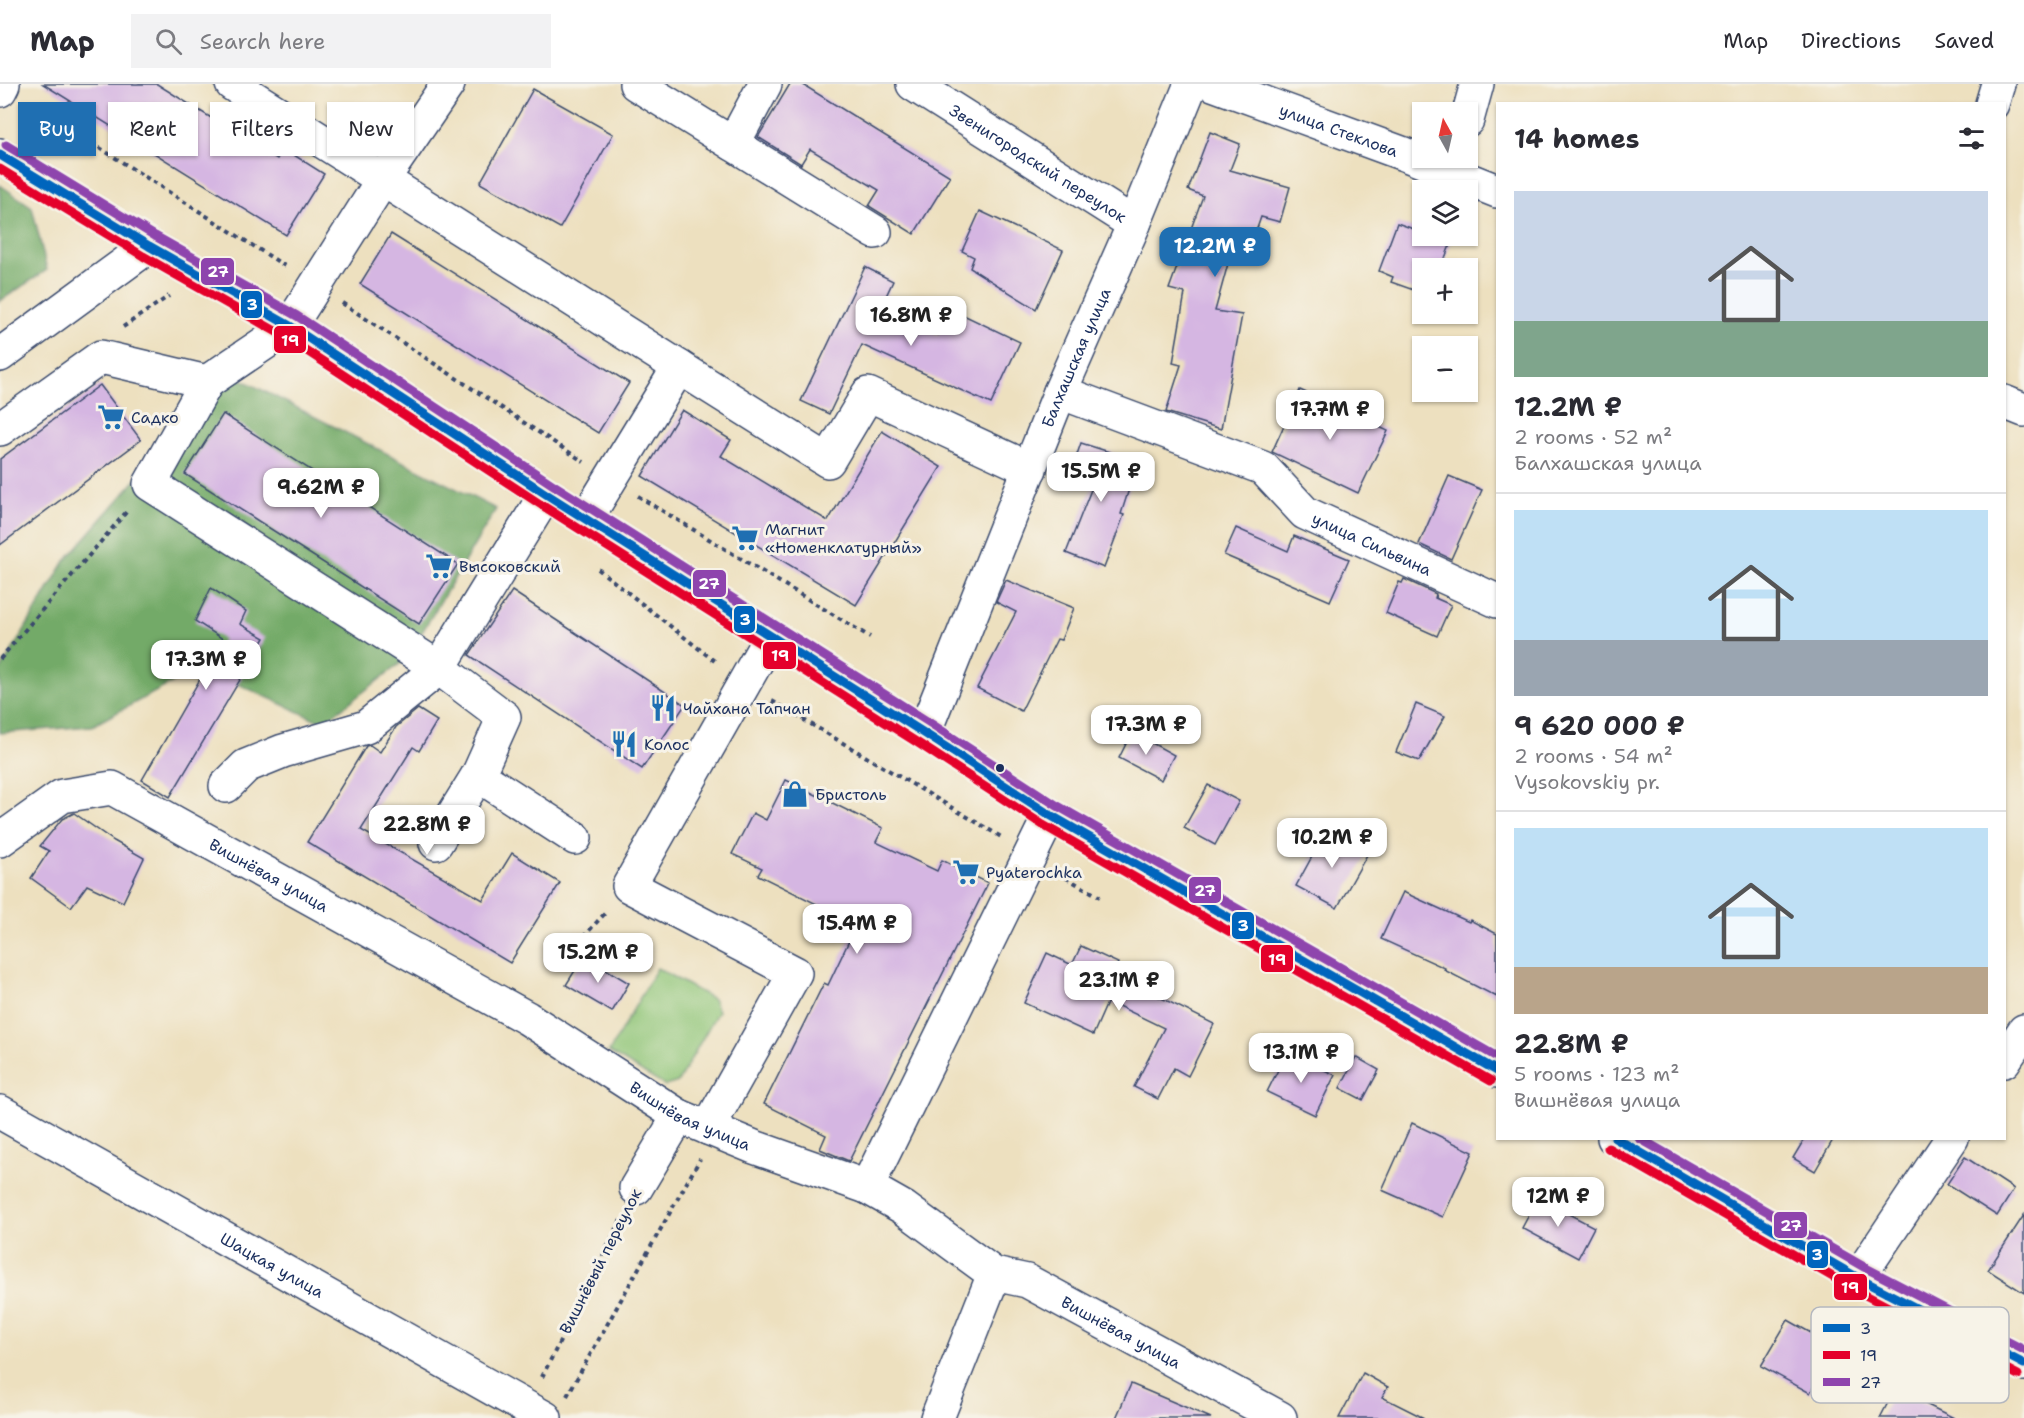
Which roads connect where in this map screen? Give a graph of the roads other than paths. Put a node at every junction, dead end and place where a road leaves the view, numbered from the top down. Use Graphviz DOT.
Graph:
graph roads {
  1 [pos="232,84"];
  2 [pos="448,84"];
  3 [pos="636,84"];
  4 [pos="765,84"];
  5 [pos="913,84"];
  6 [pos="1191,84"];
  7 [pos="1213,84"];
  8 [pos="1477,84"];
  9 [pos="1998,84"];
  10 [pos="1472,102"];
  11 [pos="1993,102"];
  12 [pos="733,144"];
  13 [pos="1412,153"];
  14 [pos="0,155"];
  15 [pos="1452,168"];
  16 [pos="383,179"];
  17 [pos="1496,190"];
  18 [pos="1134,224"];
  19 [pos="875,232"];
  20 [pos="149,246"];
  21 [pos="290,326"];
  22 [pos="0,354"];
  23 [pos="679,367"];
  24 [pos="207,382"];
  25 [pos="1060,392"];
  26 [pos="2006,403"];
  27 [pos="2024,410"];
  28 [pos="0,429"];
  29 [pos="1030,469"];
  30 [pos="546,494"];
  31 [pos="586,519"];
  32 [pos="1496,601"];
  33 [pos="771,636"];
  34 [pos="439,668"];
  35 [pos="924,733"];
  36 [pos="478,775"];
  37 [pos="226,786"];
  38 [pos="1050,815"];
  39 [pos="575,838"];
  40 [pos="0,840"];
  41 [pos="436,843"];
  42 [pos="2024,1031"];
  43 [pos="2006,1057"];
  44 [pos="1496,1070"];
  45 [pos="0,1112"];
  46 [pos="701,1125"];
  47 [pos="1617,1140"];
  48 [pos="1951,1140"];
  49 [pos="867,1187"];
  50 [pos="636,1188"];
  51 [pos="994,1274"];
  52 [pos="1858,1278"];
  53 [pos="1914,1307"];
  54 [pos="2009,1356"];
  55 [pos="2024,1364"];
  56 [pos="545,1412"];
  57 [pos="937,1418"];
  58 [pos="1280,1418"];
  1 -- 16 [label="street"];
  2 -- 16 [label="street"];
  3 -- 12 [label="street"];
  4 -- 12 [label="street"];
  5 -- 18 [label="street, Звенигородский переулок"];
  6 -- 18 [label="street, Балхашская улица"];
  7 -- 13 [label="street, улица Стеклова"];
  8 -- 10 [label="street"];
  9 -- 11 [label="street"];
  12 -- 19 [label="street"];
  14 -- 20 [label="street"];
  15 -- 17 [label="street, улица Стеклова"];
  16 -- 21 [label="street"];
  16 -- 23 [label="street"];
  18 -- 25 [label="street, Балхашская улица"];
  20 -- 21 [label="street"];
  20 -- 22 [label="street"];
  21 -- 24 [label="street"];
  21 -- 30 [label="street"];
  23 -- 29 [label="street"];
  23 -- 31 [label="street"];
  24 -- 28 [label="street"];
  24 -- 34 [label="street"];
  25 -- 29 [label="street, Балхашская улица"];
  25 -- 32 [label="street, улица Сильвина"];
  26 -- 27 [label="street"];
  29 -- 35 [label="street, Балхашская улица"];
  30 -- 31 [label="street"];
  30 -- 34 [label="street"];
  31 -- 33 [label="street"];
  33 -- 35 [label="street"];
  33 -- 46 [label="street, Вишнёвый переулок"];
  34 -- 36 [label="street"];
  34 -- 37 [label="street"];
  35 -- 38 [label="street"];
  36 -- 39 [label="street"];
  36 -- 41 [label="street"];
  38 -- 44 [label="street"];
  38 -- 49 [label="street"];
  40 -- 46 [label="street, Вишнёвая улица"];
  42 -- 43 [label="street"];
  45 -- 56 [label="street, Шацкая улица"];
  46 -- 49 [label="street, Вишнёвая улица"];
  46 -- 50 [label="street, Вишнёвый переулок"];
  47 -- 52 [label="street"];
  48 -- 52 [label="street"];
  49 -- 51 [label="street, Вишнёвая улица"];
  51 -- 57 [label="street"];
  51 -- 58 [label="street, Вишнёвая улица"];
  52 -- 53 [label="street"];
  54 -- 55 [label="street"];
}
